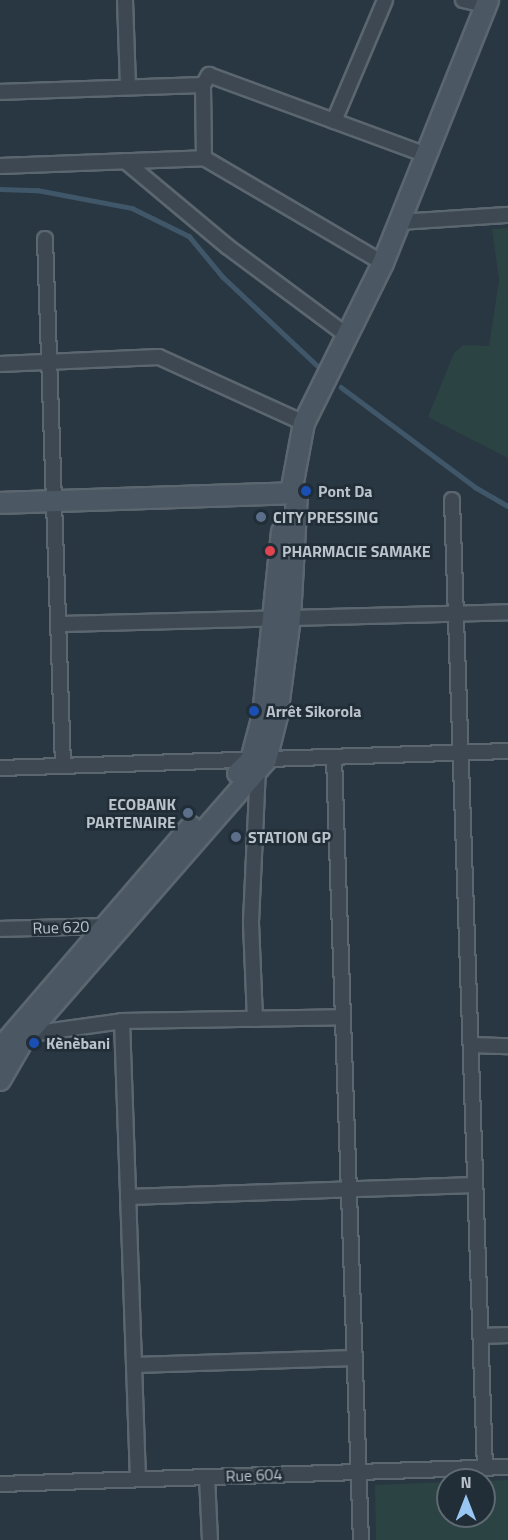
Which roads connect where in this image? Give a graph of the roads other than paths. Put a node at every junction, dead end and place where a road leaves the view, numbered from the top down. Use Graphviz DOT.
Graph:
graph roads {
  1 [pos="125,0"];
  2 [pos="385,0"];
  3 [pos="463,0"];
  4 [pos="486,3"];
  5 [pos="203,85"];
  6 [pos="128,87"];
  7 [pos="0,92"];
  8 [pos="334,121"];
  9 [pos="426,155"];
  10 [pos="204,158"];
  11 [pos="124,161"];
  12 [pos="0,166"];
  13 [pos="508,215"];
  14 [pos="399,222"];
  15 [pos="45,239"];
  16 [pos="383,263"];
  17 [pos="348,336"];
  18 [pos="50,362"];
  19 [pos="0,364"];
  20 [pos="304,423"];
  21 [pos="291,493"];
  22 [pos="452,500"];
  23 [pos="54,501"];
  24 [pos="0,503"];
  25 [pos="508,612"];
  26 [pos="456,614"];
  27 [pos="282,618"];
  28 [pos="58,624"];
  29 [pos="508,751"];
  30 [pos="461,753"];
  31 [pos="334,757"];
  32 [pos="258,762"];
  33 [pos="63,766"];
  34 [pos="0,768"];
  35 [pos="123,925"];
  36 [pos="103,926"];
  37 [pos="0,929"];
  38 [pos="343,1017"];
  39 [pos="255,1019"];
  40 [pos="122,1021"];
  41 [pos="27,1035"];
  42 [pos="3,1043"];
  43 [pos="471,1045"];
  44 [pos="508,1046"];
  45 [pos="0,1080"];
  46 [pos="475,1185"];
  47 [pos="349,1190"];
  48 [pos="128,1197"];
  49 [pos="508,1335"];
  50 [pos="481,1336"];
  51 [pos="354,1358"];
  52 [pos="134,1365"];
  53 [pos="508,1467"];
  54 [pos="485,1468"];
  55 [pos="436,1470"];
  56 [pos="358,1472"];
  57 [pos="207,1477"];
  58 [pos="138,1479"];
  59 [pos="0,1484"];
  60 [pos="210,1540"];
  61 [pos="361,1540"];
  1 -- 6 [label="street"];
  2 -- 8 [label="street"];
  3 -- 4 [label="street"];
  4 -- 9 [label="main road"];
  5 -- 6 [label="street"];
  5 -- 8 [label="street"];
  5 -- 10 [label="street"];
  6 -- 7 [label="street"];
  8 -- 9 [label="street"];
  9 -- 14 [label="main road"];
  10 -- 11 [label="street"];
  10 -- 16 [label="street"];
  11 -- 12 [label="street"];
  11 -- 17 [label="street"];
  13 -- 14 [label="street"];
  14 -- 16 [label="main road"];
  15 -- 18 [label="street"];
  16 -- 17 [label="main road"];
  17 -- 20 [label="main road"];
  18 -- 19 [label="street"];
  18 -- 20 [label="street"];
  18 -- 23 [label="street"];
  20 -- 21 [label="main road"];
  21 -- 23 [label="main road"];
  21 -- 27 [label="main road"];
  22 -- 26 [label="street"];
  23 -- 24 [label="main road"];
  23 -- 28 [label="street"];
  25 -- 26 [label="street"];
  26 -- 27 [label="street"];
  26 -- 30 [label="street"];
  27 -- 28 [label="street"];
  27 -- 32 [label="main road"];
  28 -- 33 [label="street"];
  29 -- 30 [label="street"];
  30 -- 31 [label="street"];
  30 -- 43 [label="street"];
  31 -- 32 [label="street"];
  31 -- 38 [label="street"];
  32 -- 33 [label="street"];
  32 -- 35 [label="main road"];
  32 -- 36 [label="main road"];
  32 -- 39 [label="street"];
  33 -- 34 [label="street"];
  35 -- 36 [label="street, Rue 620"];
  35 -- 41 [label="main road"];
  36 -- 37 [label="street, Rue 620"];
  36 -- 42 [label="main road"];
  38 -- 39 [label="street"];
  38 -- 47 [label="street"];
  39 -- 40 [label="street"];
  40 -- 41 [label="street"];
  40 -- 48 [label="street"];
  41 -- 42 [label="street"];
  41 -- 45 [label="main road"];
  43 -- 44 [label="street"];
  43 -- 46 [label="street"];
  46 -- 47 [label="street"];
  46 -- 50 [label="street"];
  47 -- 48 [label="street"];
  47 -- 51 [label="street"];
  48 -- 52 [label="street"];
  49 -- 50 [label="street"];
  50 -- 54 [label="street"];
  51 -- 52 [label="street"];
  51 -- 56 [label="street"];
  52 -- 58 [label="street"];
  53 -- 54 [label="street, Rue 604"];
  55 -- 56 [label="street, Rue 604"];
  56 -- 57 [label="street, Rue 604"];
  56 -- 61 [label="street"];
  57 -- 58 [label="street, Rue 604"];
  57 -- 60 [label="street"];
  58 -- 59 [label="street, Rue 604"];
}
